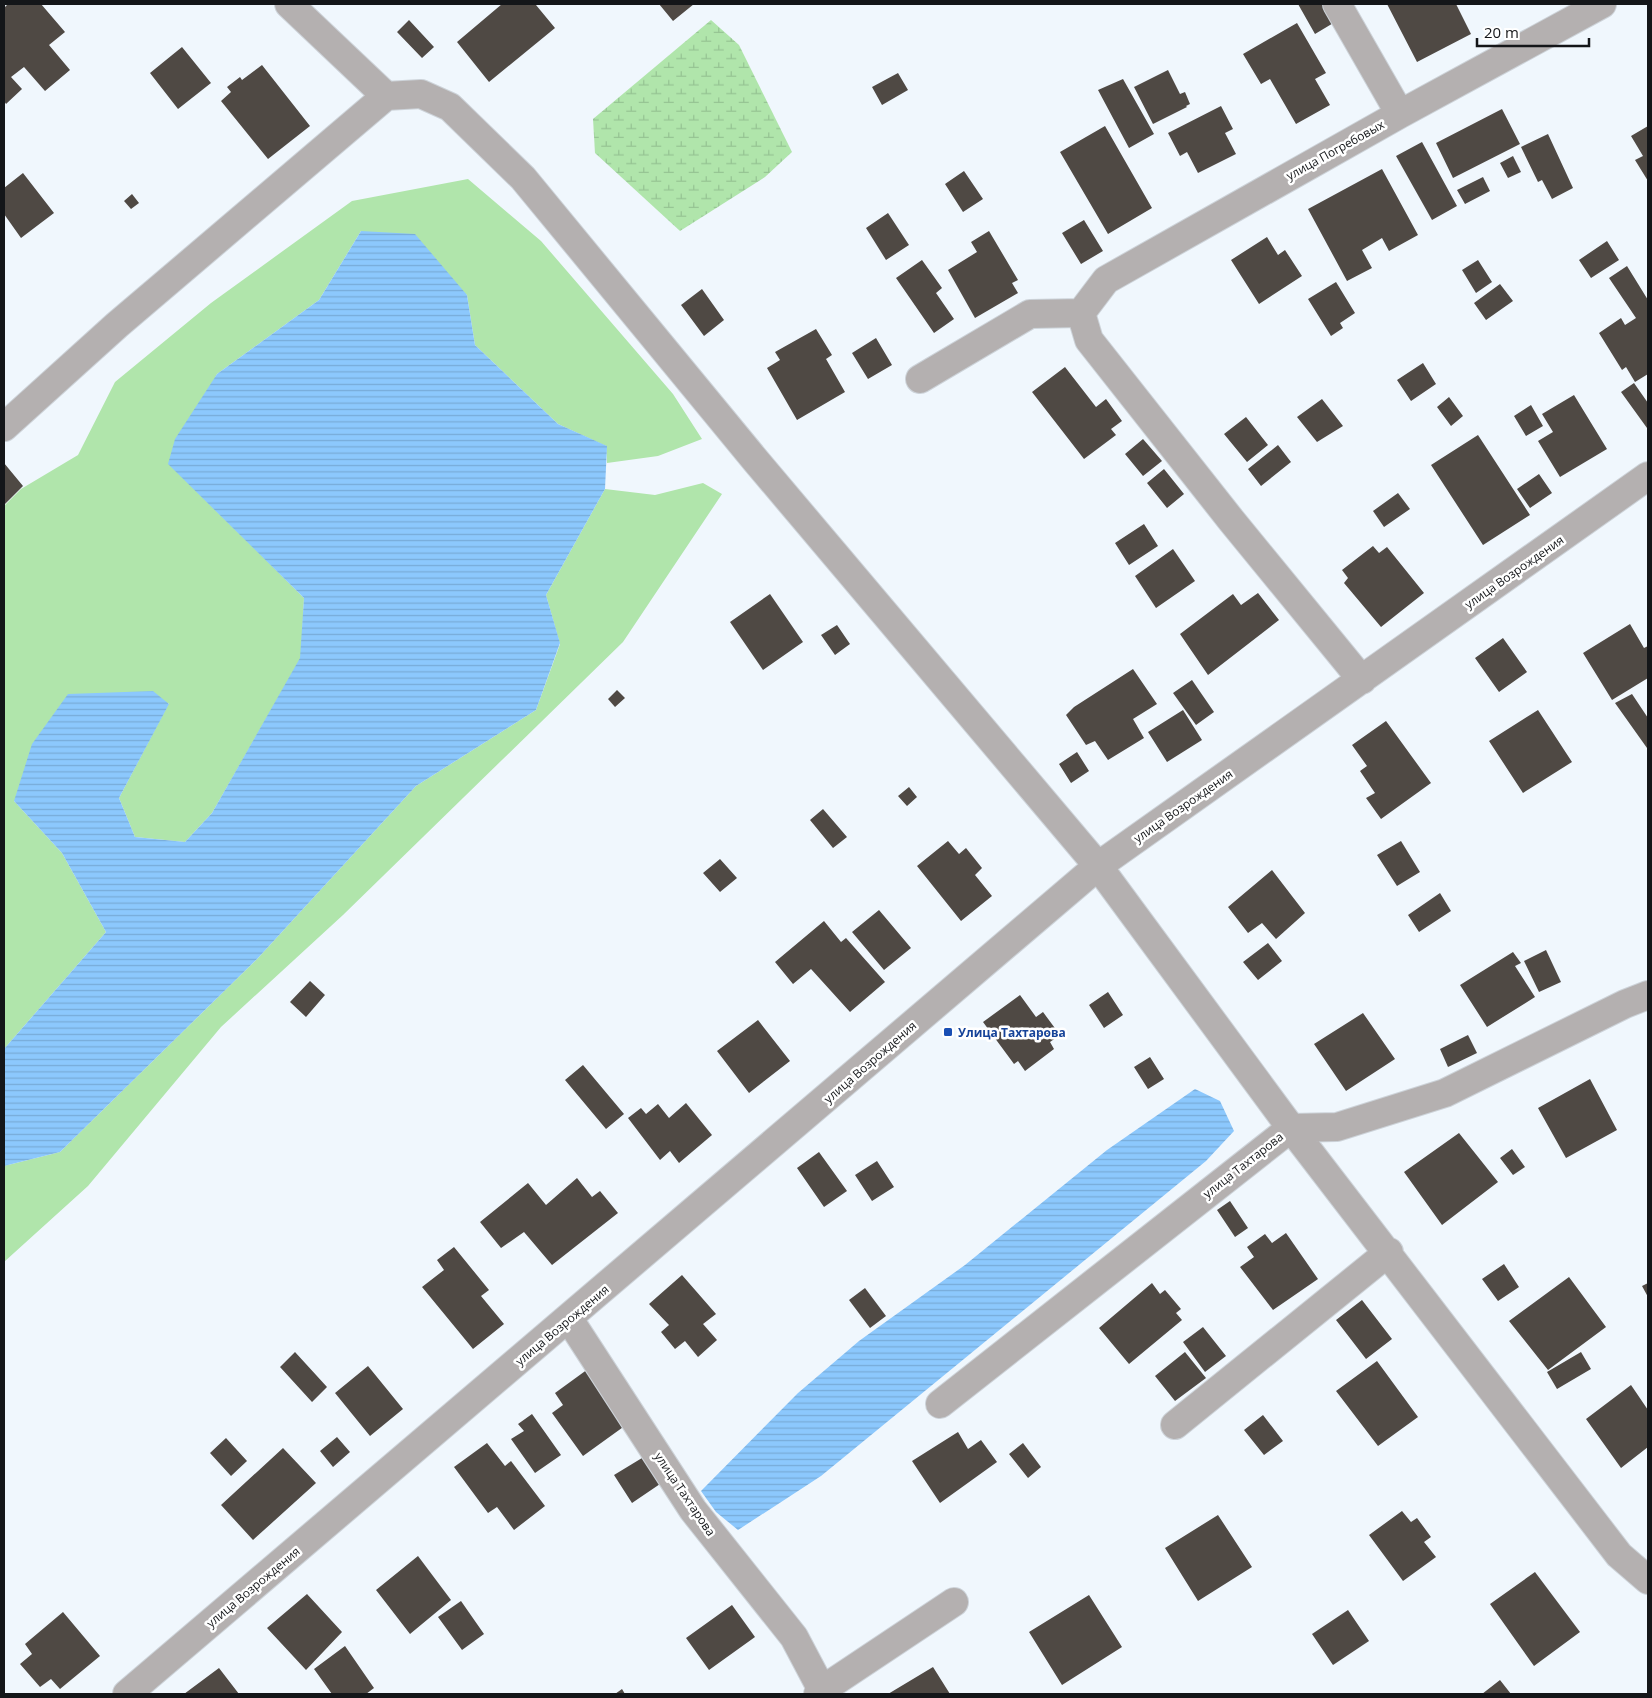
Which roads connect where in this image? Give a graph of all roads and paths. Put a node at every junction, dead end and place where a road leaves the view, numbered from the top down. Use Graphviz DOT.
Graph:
graph roads {
  1 [pos="289,4"];
  2 [pos="1337,4"];
  3 [pos="1602,4"];
  4 [pos="386,96"];
  5 [pos="1400,114"];
  6 [pos="1081,313"];
  7 [pos="920,379"];
  8 [pos="4,426"];
  9 [pos="1648,476"];
  10 [pos="1362,680"];
  11 [pos="1098,866"];
  12 [pos="1648,995"];
  13 [pos="1291,1128"];
  14 [pos="1389,1252"];
  15 [pos="569,1319"];
  16 [pos="940,1404"];
  17 [pos="1175,1425"];
  18 [pos="1648,1580"];
  19 [pos="954,1602"];
  20 [pos="822,1693"];
  21 [pos="127,1694"];
  1 -- 4 [label="street"];
  2 -- 5 [label="street"];
  3 -- 5 [label="street, улица Погребовых"];
  4 -- 8 [label="street"];
  4 -- 11 [label="street"];
  5 -- 6 [label="street, улица Погребовых"];
  6 -- 7 [label="street"];
  6 -- 10 [label="street"];
  9 -- 10 [label="street, улица Возрождения"];
  10 -- 11 [label="street, улица Возрождения"];
  11 -- 13 [label="street"];
  11 -- 15 [label="street, улица Возрождения"];
  12 -- 13 [label="street, улица Тахтарова"];
  13 -- 14 [label="street"];
  13 -- 16 [label="street, улица Тахтарова"];
  14 -- 17 [label="street"];
  14 -- 18 [label="street"];
  15 -- 20 [label="street, улица Тахтарова"];
  15 -- 21 [label="street, улица Возрождения"];
  19 -- 20 [label="street, улица Тахтарова"];
}
